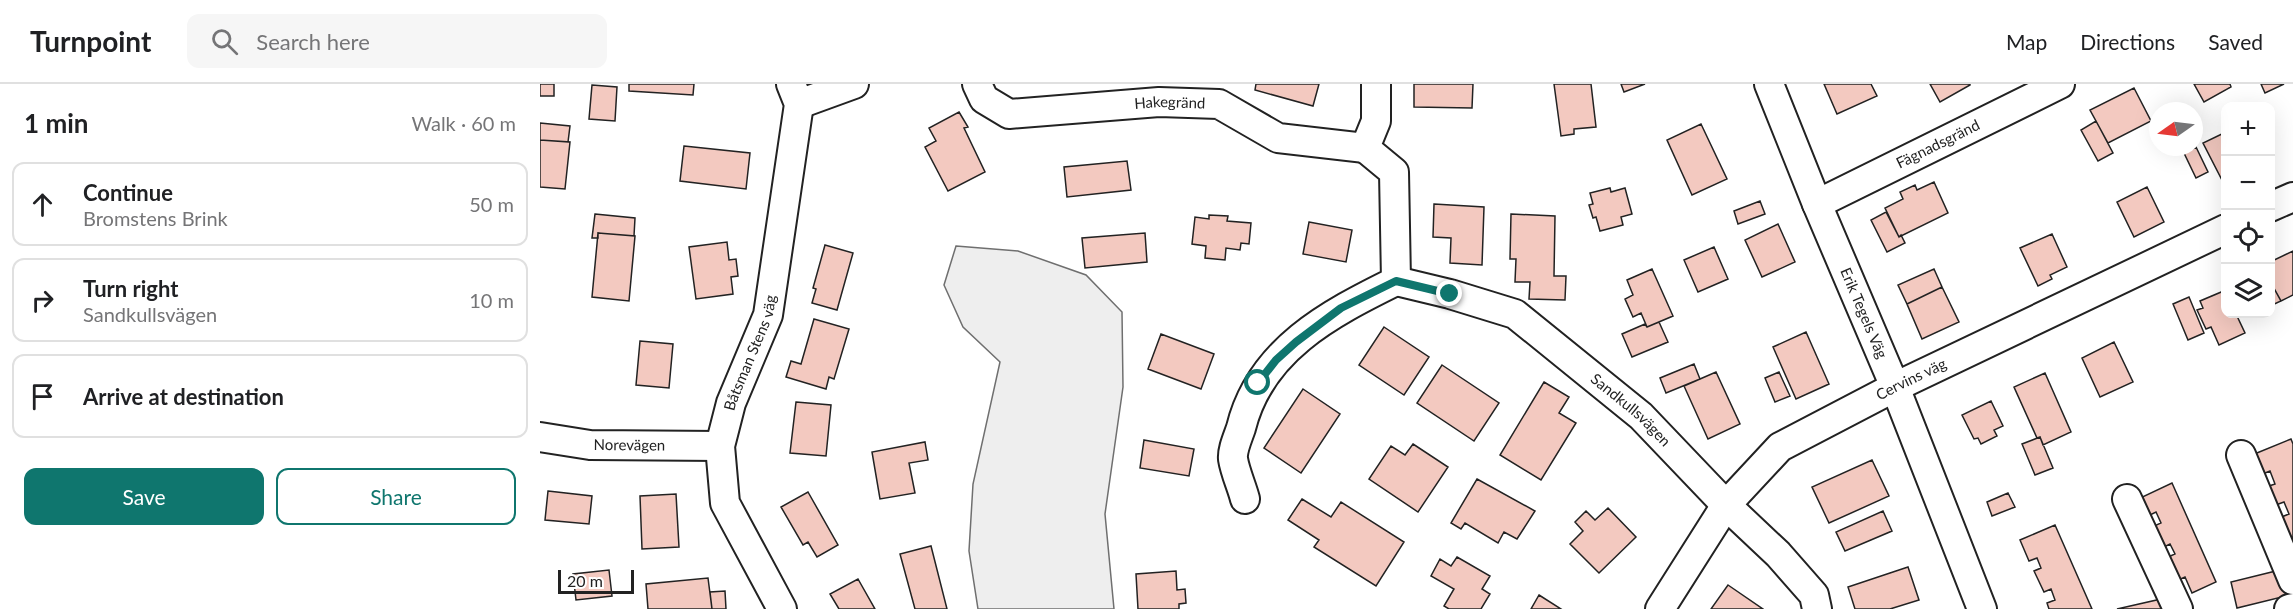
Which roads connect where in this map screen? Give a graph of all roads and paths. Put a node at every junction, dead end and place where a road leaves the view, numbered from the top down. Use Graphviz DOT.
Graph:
graph roads {
  1 [pos="854,84"];
  2 [pos="978,84"];
  3 [pos="1376,84"];
  4 [pos="1769,84"];
  5 [pos="2060,84"];
  6 [pos="795,94"];
  7 [pos="1365,148"];
  8 [pos="2293,197"];
  9 [pos="1817,204"];
  10 [pos="2275,205"];
  11 [pos="2221,231"];
  12 [pos="1396,281"];
  13 [pos="1895,387"];
  14 [pos="540,437"];
  15 [pos="720,446"];
  16 [pos="2241,455"];
  17 [pos="1245,499"];
  18 [pos="2127,499"];
  19 [pos="1726,504"];
  20 [pos="2293,580"];
  21 [pos="782,609"];
  22 [pos="1660,609"];
  23 [pos="1817,609"];
  24 [pos="1982,609"];
  25 [pos="2178,609"];
  1 -- 6 [label="street"];
  2 -- 7 [label="street, Hakegränd"];
  3 -- 7 [label="street"];
  4 -- 9 [label="street, Erik Tegels Väg"];
  5 -- 9 [label="street, Fägnadsgränd"];
  6 -- 15 [label="street, Båtsman Stens väg"];
  7 -- 12 [label="street"];
  8 -- 10 [label="street"];
  9 -- 13 [label="street, Erik Tegels Väg"];
  11 -- 13 [label="street, Cervins väg"];
  12 -- 17 [label="street"];
  12 -- 19 [label="street, Sandkullsvägen"];
  13 -- 19 [label="street, Cervins väg"];
  13 -- 24 [label="street, Erik Tegels Väg"];
  14 -- 15 [label="street, Norevägen"];
  15 -- 21 [label="street, Båtsman Stens väg"];
  16 -- 20 [label="street"];
  18 -- 25 [label="street"];
  19 -- 22 [label="street, Cervins väg"];
  19 -- 23 [label="street, Sandkullsvägen"];
}
